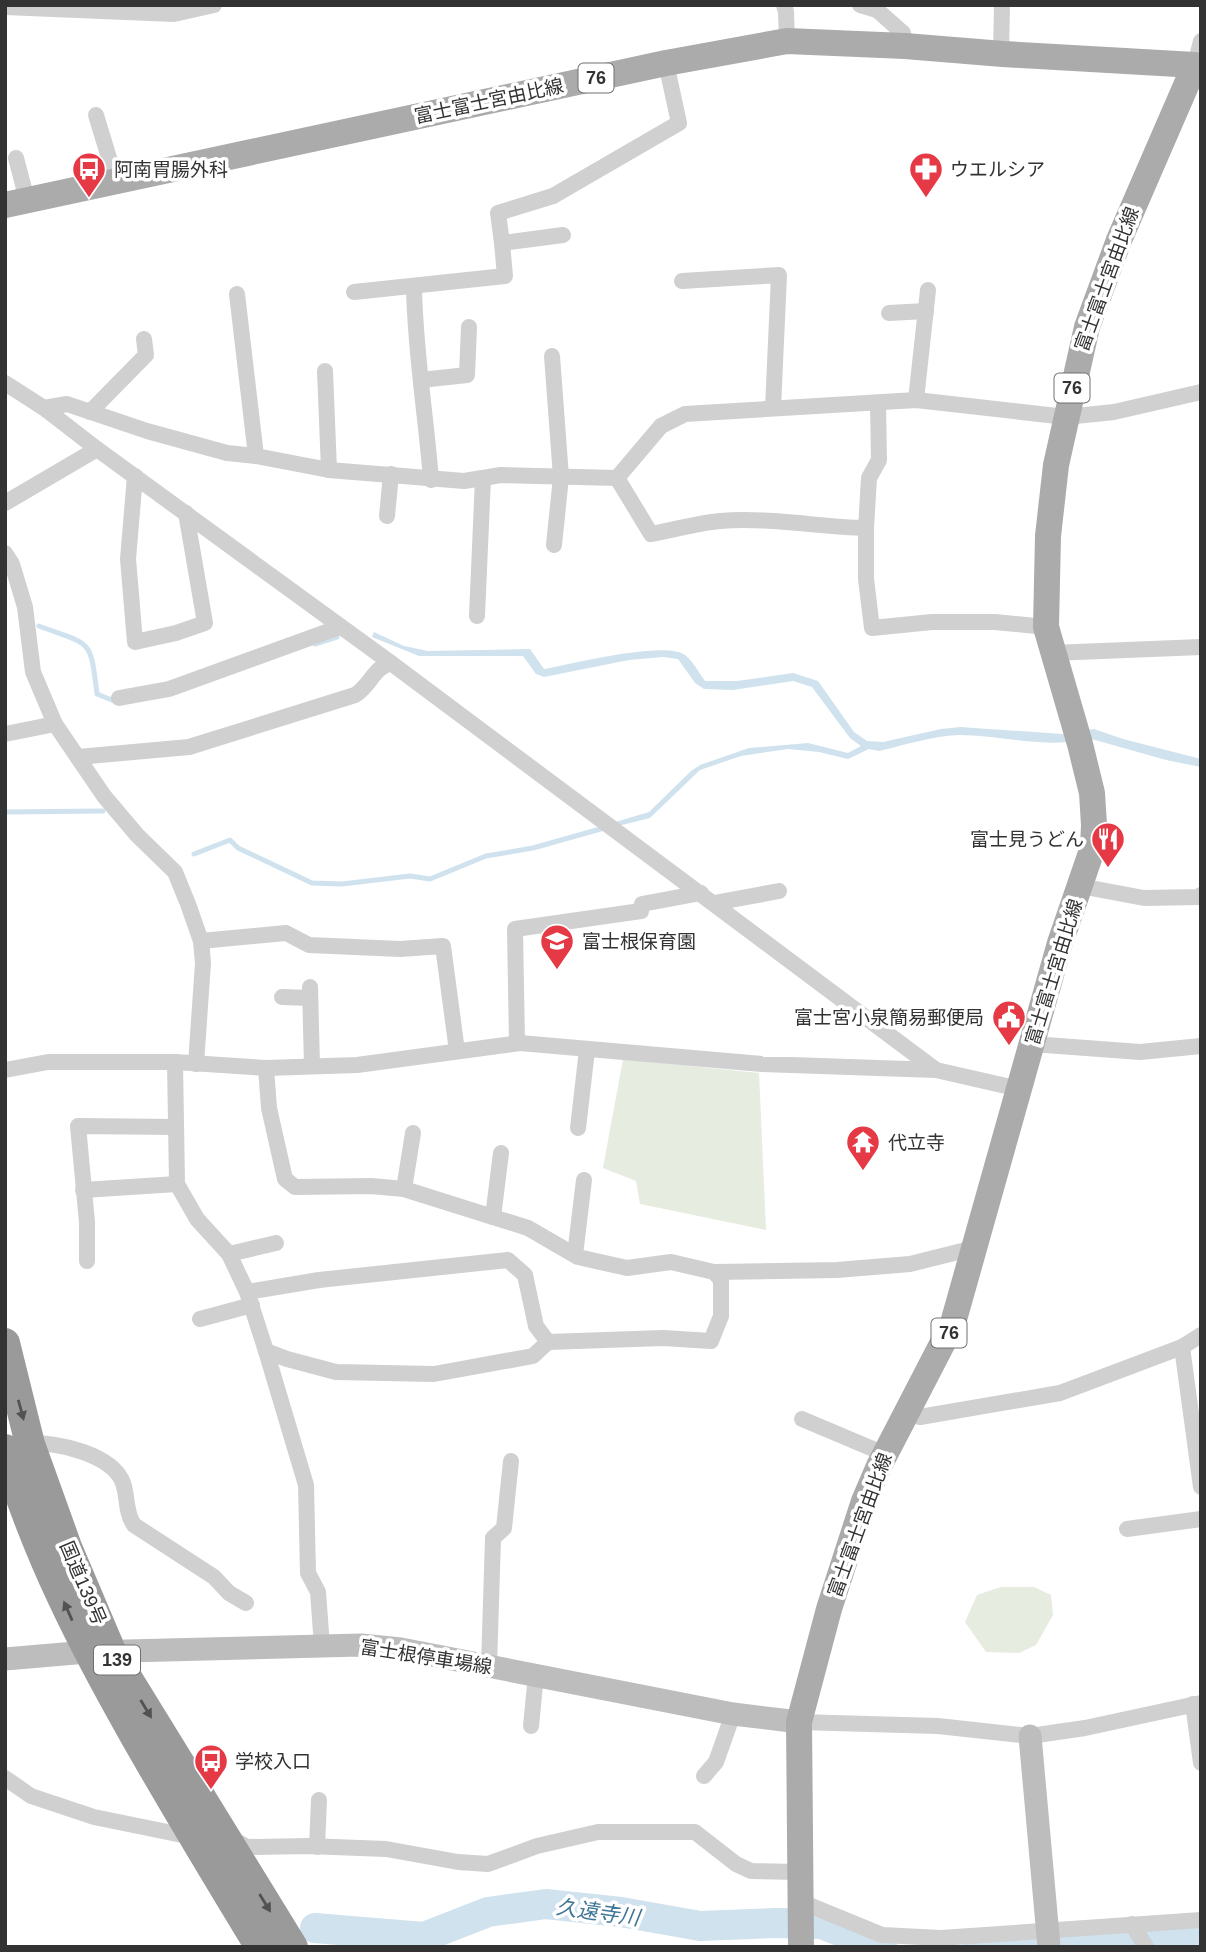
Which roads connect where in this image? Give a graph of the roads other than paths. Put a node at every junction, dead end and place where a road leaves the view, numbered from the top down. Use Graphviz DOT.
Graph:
graph roads {
  1 [pos="214,5"];
  2 [pos="784,5"];
  3 [pos="860,5"];
  4 [pos="1002,5"];
  5 [pos="5,7"];
  6 [pos="103,8"];
  7 [pos="787,41"];
  8 [pos="905,46"];
  9 [pos="1000,54"];
  10 [pos="1199,57"];
  11 [pos="666,63"];
  12 [pos="96,115"];
  13 [pos="16,158"];
  14 [pos="116,181"];
  15 [pos="16,203"];
  16 [pos="563,235"];
  17 [pos="502,243"];
  18 [pos="682,281"];
  19 [pos="414,287"];
  20 [pos="928,290"];
  21 [pos="354,292"];
  22 [pos="237,294"];
  23 [pos="926,311"];
  24 [pos="889,313"];
  25 [pos="469,327"];
  26 [pos="144,339"];
  27 [pos="552,356"];
  28 [pos="326,371"];
  29 [pos="421,380"];
  30 [pos="5,383"];
  31 [pos="1201,392"];
  32 [pos="916,400"];
  33 [pos="878,404"];
  34 [pos="44,408"];
  35 [pos="773,408"];
  36 [pos="90,412"];
  37 [pos="1066,417"];
  38 [pos="97,449"];
  39 [pos="256,456"];
  40 [pos="329,470"];
  41 [pos="391,474"];
  42 [pos="135,475"];
  43 [pos="561,477"];
  44 [pos="483,478"];
  45 [pos="617,478"];
  46 [pos="430,480"];
  47 [pos="5,503"];
  48 [pos="186,513"];
  49 [pos="387,516"];
  50 [pos="866,528"];
  51 [pos="554,545"];
  52 [pos="5,553"];
  53 [pos="477,616"];
  54 [pos="340,627"];
  55 [pos="1046,627"];
  56 [pos="1201,647"];
  57 [pos="1052,653"];
  58 [pos="391,663"];
  59 [pos="119,698"];
  60 [pos="55,723"];
  61 [pos="5,734"];
  62 [pos="78,757"];
  63 [pos="1080,886"];
  64 [pos="779,891"];
  65 [pos="1201,895"];
  66 [pos="707,898"];
  67 [pos="201,940"];
  68 [pos="282,997"];
  69 [pos="517,1043"];
  70 [pos="1032,1044"];
  71 [pos="1201,1046"];
  72 [pos="587,1050"];
  73 [pos="457,1051"];
  74 [pos="175,1062"];
  75 [pos="196,1063"];
  76 [pos="312,1066"];
  77 [pos="266,1068"];
  78 [pos="5,1070"];
  79 [pos="936,1070"];
  80 [pos="1020,1089"];
  81 [pos="176,1127"];
  82 [pos="578,1128"];
  83 [pos="414,1133"];
  84 [pos="501,1153"];
  85 [pos="584,1180"];
  86 [pos="177,1184"];
  87 [pos="404,1189"];
  88 [pos="83,1190"];
  89 [pos="493,1217"];
  90 [pos="276,1243"];
  91 [pos="974,1248"];
  92 [pos="229,1254"];
  93 [pos="575,1255"];
  94 [pos="87,1261"];
  95 [pos="714,1272"];
  96 [pos="249,1299"];
  97 [pos="200,1319"];
  98 [pos="1201,1335"];
  99 [pos="548,1342"];
  100 [pos="5,1343"];
  101 [pos="1182,1347"];
  102 [pos="266,1351"];
  103 [pos="906,1413"];
  104 [pos="802,1419"];
  105 [pos="18,1446"];
  106 [pos="885,1454"];
  107 [pos="511,1461"];
  108 [pos="1201,1487"];
  109 [pos="1201,1519"];
  110 [pos="1127,1529"];
  111 [pos="246,1603"];
  112 [pos="323,1646"];
  113 [pos="100,1652"];
  114 [pos="5,1659"];
  115 [pos="489,1666"];
  116 [pos="536,1675"];
  117 [pos="1197,1703"];
  118 [pos="733,1714"];
  119 [pos="799,1722"];
  120 [pos="531,1726"];
  121 [pos="1030,1736"];
  122 [pos="1201,1763"];
  123 [pos="704,1776"];
  124 [pos="5,1778"];
  125 [pos="319,1800"];
  126 [pos="207,1835"];
  127 [pos="317,1846"];
  128 [pos="799,1872"];
  129 [pos="1201,1920"];
  130 [pos="800,1925"];
  131 [pos="1048,1936"];
  132 [pos="1140,1937"];
  133 [pos="942,1942"];
  134 [pos="260,1947"];
  135 [pos="293,1947"];
  1 -- 6 [label="street"];
  2 -- 7 [label="street"];
  3 -- 8 [label="street"];
  4 -- 9 [label="street"];
  5 -- 6 [label="street"];
  7 -- 8 [label="main road, 富士富士宮由比線 / 76"];
  7 -- 11 [label="main road, 富士富士宮由比線 / 76"];
  8 -- 9 [label="main road, 富士富士宮由比線 / 76"];
  9 -- 10 [label="main road, 富士富士宮由比線 / 76"];
  10 -- 37 [label="main road, 富士富士宮由比線 / 76"];
  11 -- 14 [label="main road, 富士富士宮由比線 / 76"];
  11 -- 17 [label="street"];
  12 -- 14 [label="street"];
  13 -- 15 [label="street"];
  14 -- 15 [label="main road, 富士富士宮由比線 / 76"];
  16 -- 17 [label="street"];
  17 -- 19 [label="street"];
  18 -- 35 [label="street"];
  19 -- 21 [label="street"];
  19 -- 29 [label="street"];
  20 -- 23 [label="street"];
  22 -- 39 [label="street"];
  23 -- 24 [label="street"];
  23 -- 32 [label="street"];
  25 -- 29 [label="street"];
  26 -- 36 [label="street"];
  27 -- 43 [label="street"];
  28 -- 40 [label="street"];
  29 -- 46 [label="street"];
  30 -- 34 [label="street"];
  31 -- 37 [label="street"];
  32 -- 33 [label="street"];
  32 -- 37 [label="street"];
  33 -- 35 [label="street"];
  33 -- 50 [label="street"];
  34 -- 36 [label="street"];
  34 -- 38 [label="street"];
  35 -- 45 [label="street"];
  36 -- 39 [label="street"];
  37 -- 55 [label="main road, 富士富士宮由比線 / 76"];
  38 -- 42 [label="street"];
  38 -- 47 [label="street"];
  39 -- 40 [label="street"];
  40 -- 41 [label="street"];
  41 -- 46 [label="street"];
  41 -- 49 [label="street"];
  42 -- 48 [label="street"];
  42 -- 48 [label="street"];
  43 -- 44 [label="street"];
  43 -- 45 [label="street"];
  43 -- 51 [label="street"];
  44 -- 46 [label="street"];
  44 -- 53 [label="street"];
  45 -- 50 [label="street"];
  48 -- 54 [label="street"];
  50 -- 55 [label="street"];
  52 -- 60 [label="street"];
  54 -- 58 [label="street"];
  54 -- 59 [label="street"];
  55 -- 57 [label="main road, 富士富士宮由比線 / 76"];
  56 -- 57 [label="street"];
  57 -- 63 [label="main road, 富士富士宮由比線 / 76"];
  58 -- 62 [label="street"];
  58 -- 66 [label="street"];
  60 -- 61 [label="street"];
  60 -- 62 [label="street"];
  62 -- 67 [label="street"];
  63 -- 65 [label="street"];
  63 -- 70 [label="main road, 富士富士宮由比線 / 76"];
  64 -- 66 [label="street"];
  66 -- 69 [label="street"];
  66 -- 79 [label="street"];
  67 -- 73 [label="street"];
  67 -- 75 [label="street"];
  68 -- 76 [label="street"];
  69 -- 72 [label="street"];
  69 -- 73 [label="street"];
  70 -- 71 [label="street"];
  70 -- 80 [label="main road, 富士富士宮由比線 / 76"];
  72 -- 79 [label="street"];
  72 -- 82 [label="street"];
  73 -- 76 [label="street"];
  74 -- 75 [label="street"];
  74 -- 78 [label="street"];
  74 -- 81 [label="street"];
  75 -- 77 [label="street"];
  76 -- 77 [label="street"];
  77 -- 87 [label="street"];
  79 -- 80 [label="street"];
  80 -- 91 [label="main road, 富士富士宮由比線 / 76"];
  81 -- 86 [label="street"];
  81 -- 88 [label="street"];
  83 -- 87 [label="street"];
  84 -- 89 [label="street"];
  85 -- 93 [label="street"];
  86 -- 88 [label="street"];
  86 -- 92 [label="street"];
  87 -- 89 [label="street"];
  88 -- 94 [label="street"];
  89 -- 93 [label="street"];
  90 -- 92 [label="street"];
  91 -- 95 [label="street"];
  91 -- 103 [label="main road, 富士富士宮由比線 / 76"];
  92 -- 96 [label="street"];
  93 -- 95 [label="street"];
  95 -- 99 [label="street"];
  96 -- 97 [label="street"];
  96 -- 99 [label="street"];
  96 -- 102 [label="street"];
  98 -- 101 [label="street"];
  99 -- 102 [label="street"];
  100 -- 105 [label="highway, 国道139号 / 139, one-way"];
  101 -- 103 [label="street"];
  101 -- 108 [label="street"];
  102 -- 112 [label="street"];
  103 -- 106 [label="main road, 富士富士宮由比線 / 76"];
  104 -- 106 [label="street"];
  105 -- 111 [label="street"];
  105 -- 113 [label="highway, 国道139号 / 139"];
  106 -- 119 [label="main road, 富士富士宮由比線 / 76"];
  107 -- 115 [label="street"];
  109 -- 110 [label="street"];
  112 -- 113 [label="main road, 富士根停車場線"];
  112 -- 115 [label="main road, 富士根停車場線"];
  113 -- 114 [label="main road, 富士根停車場線"];
  113 -- 126 [label="highway, 国道139号 / 139"];
  115 -- 116 [label="main road, 富士根停車場線"];
  116 -- 118 [label="main road, 富士根停車場線"];
  116 -- 120 [label="street"];
  117 -- 121 [label="street"];
  117 -- 122 [label="street"];
  118 -- 119 [label="main road, 富士根停車場線"];
  118 -- 123 [label="street"];
  119 -- 121 [label="street"];
  119 -- 128 [label="main road, 富士富士宮由比線 / 76"];
  121 -- 131 [label="main road"];
  124 -- 126 [label="street"];
  125 -- 127 [label="street"];
  126 -- 127 [label="street"];
  126 -- 134 [label="highway, 国道139号 / 139"];
  126 -- 135 [label="highway, 国道139号 / 139, one-way"];
  127 -- 128 [label="street"];
  128 -- 130 [label="main road, 富士富士宮由比線 / 76"];
  129 -- 132 [label="street"];
  130 -- 133 [label="street"];
  131 -- 132 [label="street"];
  131 -- 133 [label="street"];
}
